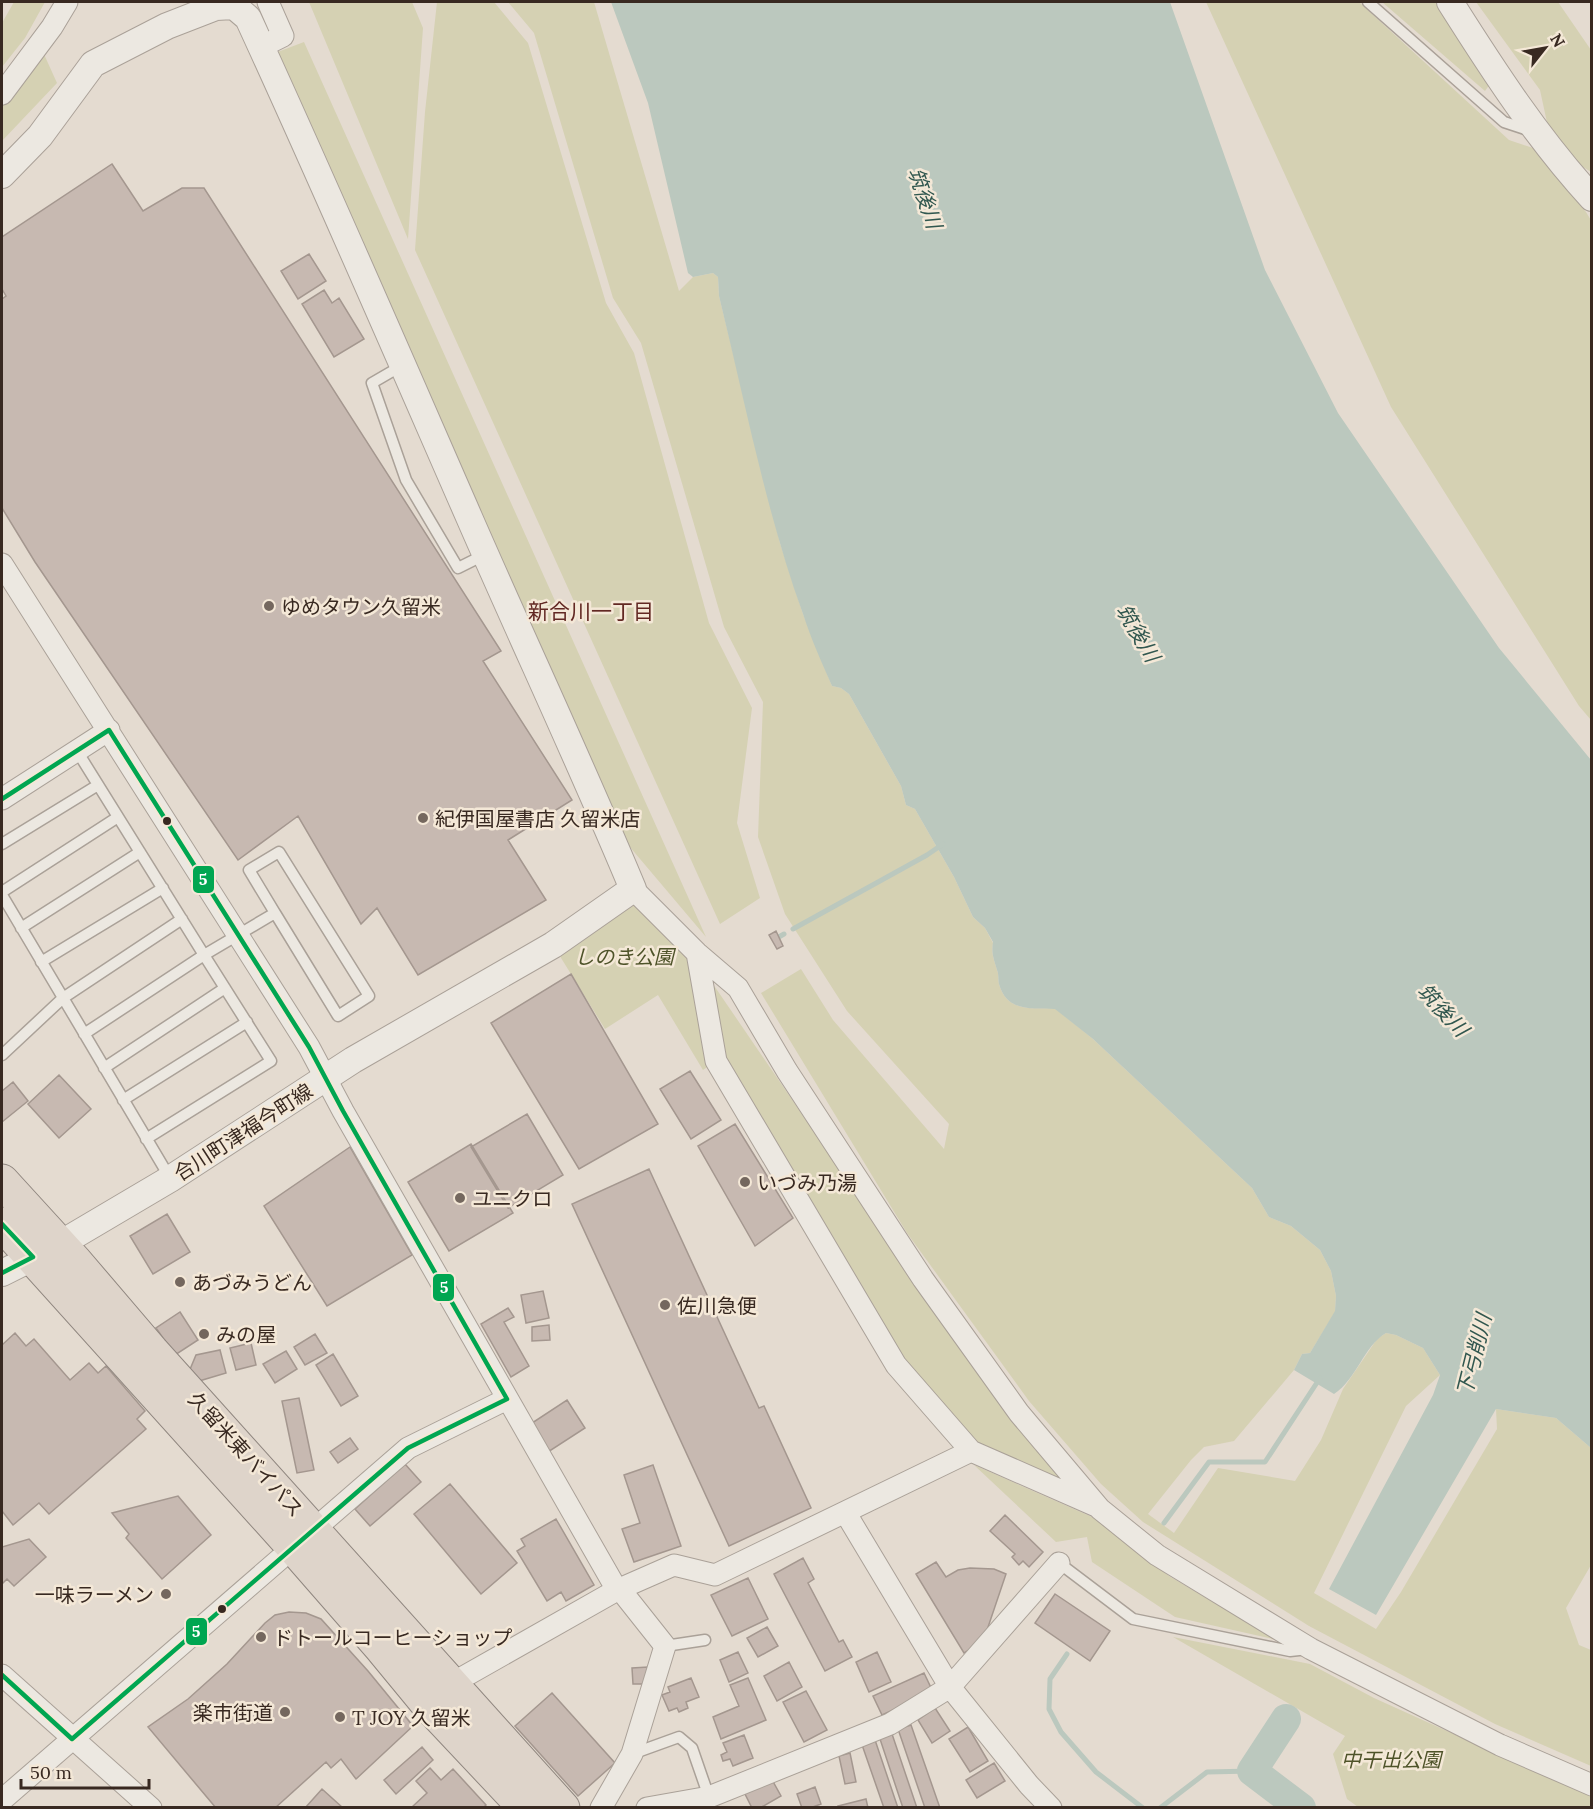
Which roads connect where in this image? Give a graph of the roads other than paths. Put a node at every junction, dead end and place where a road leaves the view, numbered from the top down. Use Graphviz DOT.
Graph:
graph roads {
  1 [pos="67,2"];
  2 [pos="268,2"];
  3 [pos="1368,2"];
  4 [pos="1450,2"];
  5 [pos="261,46"];
  6 [pos="2,94"];
  7 [pos="1537,133"];
  8 [pos="1559,162"];
  9 [pos="2,175"];
  10 [pos="1592,178"];
  11 [pos="1592,198"];
  12 [pos="403,364"];
  13 [pos="486,554"];
  14 [pos="2,564"];
  15 [pos="109,730"];
  16 [pos="77,751"];
  17 [pos="98,785"];
  18 [pos="2,800"];
  19 [pos="118,817"];
  20 [pos="2,844"];
  21 [pos="140,852"];
  22 [pos="163,888"];
  23 [pos="633,889"];
  24 [pos="2,893"];
  25 [pos="275,913"];
  26 [pos="182,919"];
  27 [pos="21,928"];
  28 [pos="238,936"];
  29 [pos="697,953"];
  30 [pos="204,955"];
  31 [pos="41,962"];
  32 [pos="225,988"];
  33 [pos="63,998"];
  34 [pos="247,1022"];
  35 [pos="84,1034"];
  36 [pos="2,1055"];
  37 [pos="104,1068"];
  38 [pos="327,1078"];
  39 [pos="123,1100"];
  40 [pos="146,1139"];
  41 [pos="170,1179"];
  42 [pos="2,1181"];
  43 [pos="2,1224"];
  44 [pos="46,1251"];
  45 [pos="2,1273"];
  46 [pos="507,1399"];
  47 [pos="971,1451"];
  48 [pos="1100,1509"];
  49 [pos="844,1512"];
  50 [pos="303,1538"];
  51 [pos="1059,1563"];
  52 [pos="618,1589"];
  53 [pos="705,1640"];
  54 [pos="666,1646"];
  55 [pos="1311,1649"];
  56 [pos="2,1675"];
  57 [pos="451,1684"];
  58 [pos="950,1687"];
  59 [pos="72,1739"];
  60 [pos="632,1754"];
  61 [pos="1592,1785"];
  62 [pos="710,1797"];
  63 [pos="2,1800"];
  64 [pos="151,1808"];
  65 [pos="525,1808"];
  66 [pos="563,1808"];
  67 [pos="601,1808"];
  68 [pos="647,1808"];
  69 [pos="1051,1808"];
  1 -- 6 [label="street"];
  2 -- 5 [label="street"];
  3 -- 7 [label="lane"];
  4 -- 7 [label="street"];
  5 -- 9 [label="street"];
  5 -- 12 [label="street"];
  7 -- 8 [label="street"];
  8 -- 10 [label="street"];
  8 -- 11 [label="street"];
  12 -- 13 [label="street"];
  12 -- 13 [label="lane"];
  13 -- 23 [label="street"];
  14 -- 15 [label="street"];
  15 -- 16 [label="street"];
  15 -- 28 [label="street"];
  16 -- 17 [label="lane"];
  16 -- 18 [label="street"];
  17 -- 19 [label="lane"];
  17 -- 20 [label="lane"];
  19 -- 21 [label="lane"];
  19 -- 24 [label="lane"];
  21 -- 22 [label="lane"];
  21 -- 27 [label="lane"];
  22 -- 26 [label="lane"];
  22 -- 31 [label="lane"];
  23 -- 29 [label="street"];
  23 -- 38 [label="street, 合川町津福今町線"];
  24 -- 27 [label="lane"];
  25 -- 25 [label="lane"];
  25 -- 28 [label="lane"];
  26 -- 30 [label="lane"];
  26 -- 33 [label="lane"];
  27 -- 31 [label="lane"];
  28 -- 30 [label="lane"];
  28 -- 38 [label="street"];
  29 -- 47 [label="street"];
  29 -- 48 [label="street"];
  30 -- 32 [label="lane"];
  30 -- 35 [label="lane"];
  31 -- 33 [label="lane"];
  32 -- 34 [label="lane"];
  32 -- 37 [label="lane"];
  33 -- 35 [label="lane"];
  33 -- 36 [label="lane"];
  34 -- 39 [label="lane"];
  34 -- 40 [label="lane"];
  35 -- 37 [label="lane"];
  37 -- 39 [label="lane"];
  38 -- 41 [label="street, 合川町津福今町線"];
  38 -- 46 [label="street"];
  39 -- 40 [label="lane"];
  40 -- 41 [label="lane"];
  41 -- 44 [label="street, 合川町津福今町線"];
  42 -- 44 [label="highway, 久留米東バイパス"];
  43 -- 44 [label="highway, 久留米東バイパス"];
  44 -- 45 [label="street, 合川町津福今町線"];
  44 -- 50 [label="highway, 久留米東バイパス"];
  46 -- 50 [label="street"];
  46 -- 52 [label="street"];
  47 -- 48 [label="street"];
  47 -- 49 [label="street"];
  48 -- 55 [label="street"];
  49 -- 52 [label="street"];
  49 -- 58 [label="street"];
  50 -- 57 [label="highway, 久留米東バイパス"];
  50 -- 59 [label="street"];
  50 -- 65 [label="highway, 久留米東バイパス"];
  51 -- 55 [label="lane"];
  51 -- 58 [label="street"];
  52 -- 54 [label="street"];
  52 -- 57 [label="street"];
  53 -- 54 [label="lane"];
  54 -- 60 [label="street"];
  55 -- 61 [label="street"];
  56 -- 59 [label="street"];
  57 -- 66 [label="highway, 久留米東バイパス"];
  58 -- 62 [label="street"];
  58 -- 69 [label="street"];
  59 -- 63 [label="street"];
  59 -- 64 [label="street"];
  60 -- 62 [label="lane"];
  60 -- 67 [label="street"];
  62 -- 68 [label="street"];
}
